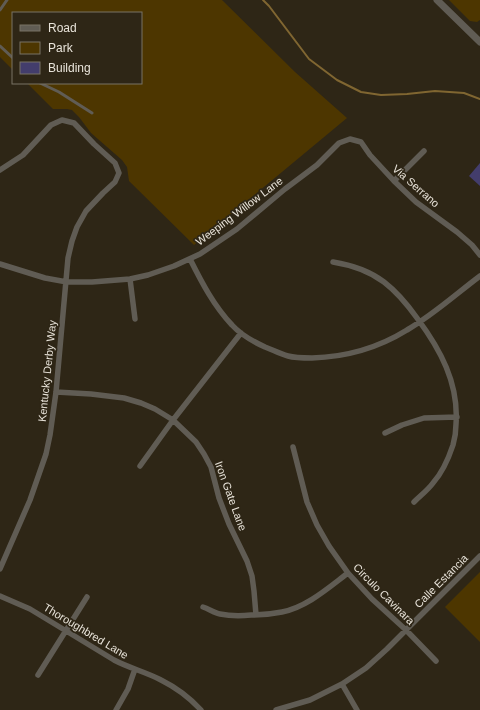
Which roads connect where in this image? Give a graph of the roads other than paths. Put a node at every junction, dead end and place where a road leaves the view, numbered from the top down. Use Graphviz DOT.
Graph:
graph roads {
  1 [pos="7,0"];
  2 [pos="437,0"];
  3 [pos="0,10"];
  4 [pos="480,42"];
  5 [pos="0,46"];
  6 [pos="12,57"];
  7 [pos="42,84"];
  8 [pos="92,113"];
  9 [pos="339,143"];
  10 [pos="424,151"];
  11 [pos="0,170"];
  12 [pos="394,181"];
  13 [pos="480,255"];
  14 [pos="190,259"];
  15 [pos="333,262"];
  16 [pos="0,264"];
  17 [pos="480,276"];
  18 [pos="130,279"];
  19 [pos="66,282"];
  20 [pos="135,320"];
  21 [pos="420,322"];
  22 [pos="241,333"];
  23 [pos="56,392"];
  24 [pos="457,417"];
  25 [pos="173,420"];
  26 [pos="385,433"];
  27 [pos="293,447"];
  28 [pos="140,466"];
  29 [pos="414,502"];
  30 [pos="480,556"];
  31 [pos="0,570"];
  32 [pos="348,573"];
  33 [pos="0,596"];
  34 [pos="87,596"];
  35 [pos="203,607"];
  36 [pos="256,615"];
  37 [pos="406,630"];
  38 [pos="66,631"];
  39 [pos="436,661"];
  40 [pos="135,669"];
  41 [pos="38,675"];
  42 [pos="342,684"];
  43 [pos="116,710"];
  44 [pos="201,710"];
  45 [pos="276,710"];
  46 [pos="357,710"];
  1 -- 3 [label="lane"];
  2 -- 4 [label="street"];
  5 -- 6 [label="lane"];
  7 -- 8 [label="lane"];
  9 -- 12 [label="street, Via Serrano"];
  9 -- 14 [label="street, Weeping Willow Lane"];
  10 -- 12 [label="street"];
  11 -- 19 [label="street, Kentucky Derby Way"];
  12 -- 13 [label="street, Via Serrano"];
  14 -- 18 [label="street, Weeping Willow Lane"];
  14 -- 22 [label="street"];
  15 -- 21 [label="street"];
  16 -- 19 [label="street, Weeping Willow Lane"];
  17 -- 21 [label="street"];
  18 -- 19 [label="street, Weeping Willow Lane"];
  18 -- 20 [label="street"];
  19 -- 23 [label="street, Kentucky Derby Way"];
  21 -- 22 [label="street"];
  21 -- 24 [label="street"];
  22 -- 25 [label="street"];
  23 -- 25 [label="street, Iron Gate Lane"];
  23 -- 31 [label="street, Kentucky Derby Way"];
  24 -- 26 [label="street"];
  24 -- 29 [label="street"];
  25 -- 28 [label="street"];
  25 -- 36 [label="street, Iron Gate Lane"];
  27 -- 32 [label="street, Circulo Cavinara"];
  30 -- 37 [label="street, Calle Estancia"];
  32 -- 36 [label="street"];
  32 -- 37 [label="street, Circulo Cavinara"];
  33 -- 38 [label="street, Thoroughbred Lane"];
  34 -- 38 [label="street"];
  35 -- 36 [label="street"];
  37 -- 39 [label="street, Circulo Cavinara"];
  37 -- 42 [label="street, Calle Estancia"];
  38 -- 40 [label="street, Thoroughbred Lane"];
  38 -- 41 [label="street"];
  40 -- 43 [label="street"];
  40 -- 44 [label="street, Thoroughbred Lane"];
  42 -- 45 [label="street, Calle Estancia"];
  42 -- 46 [label="street"];
}
